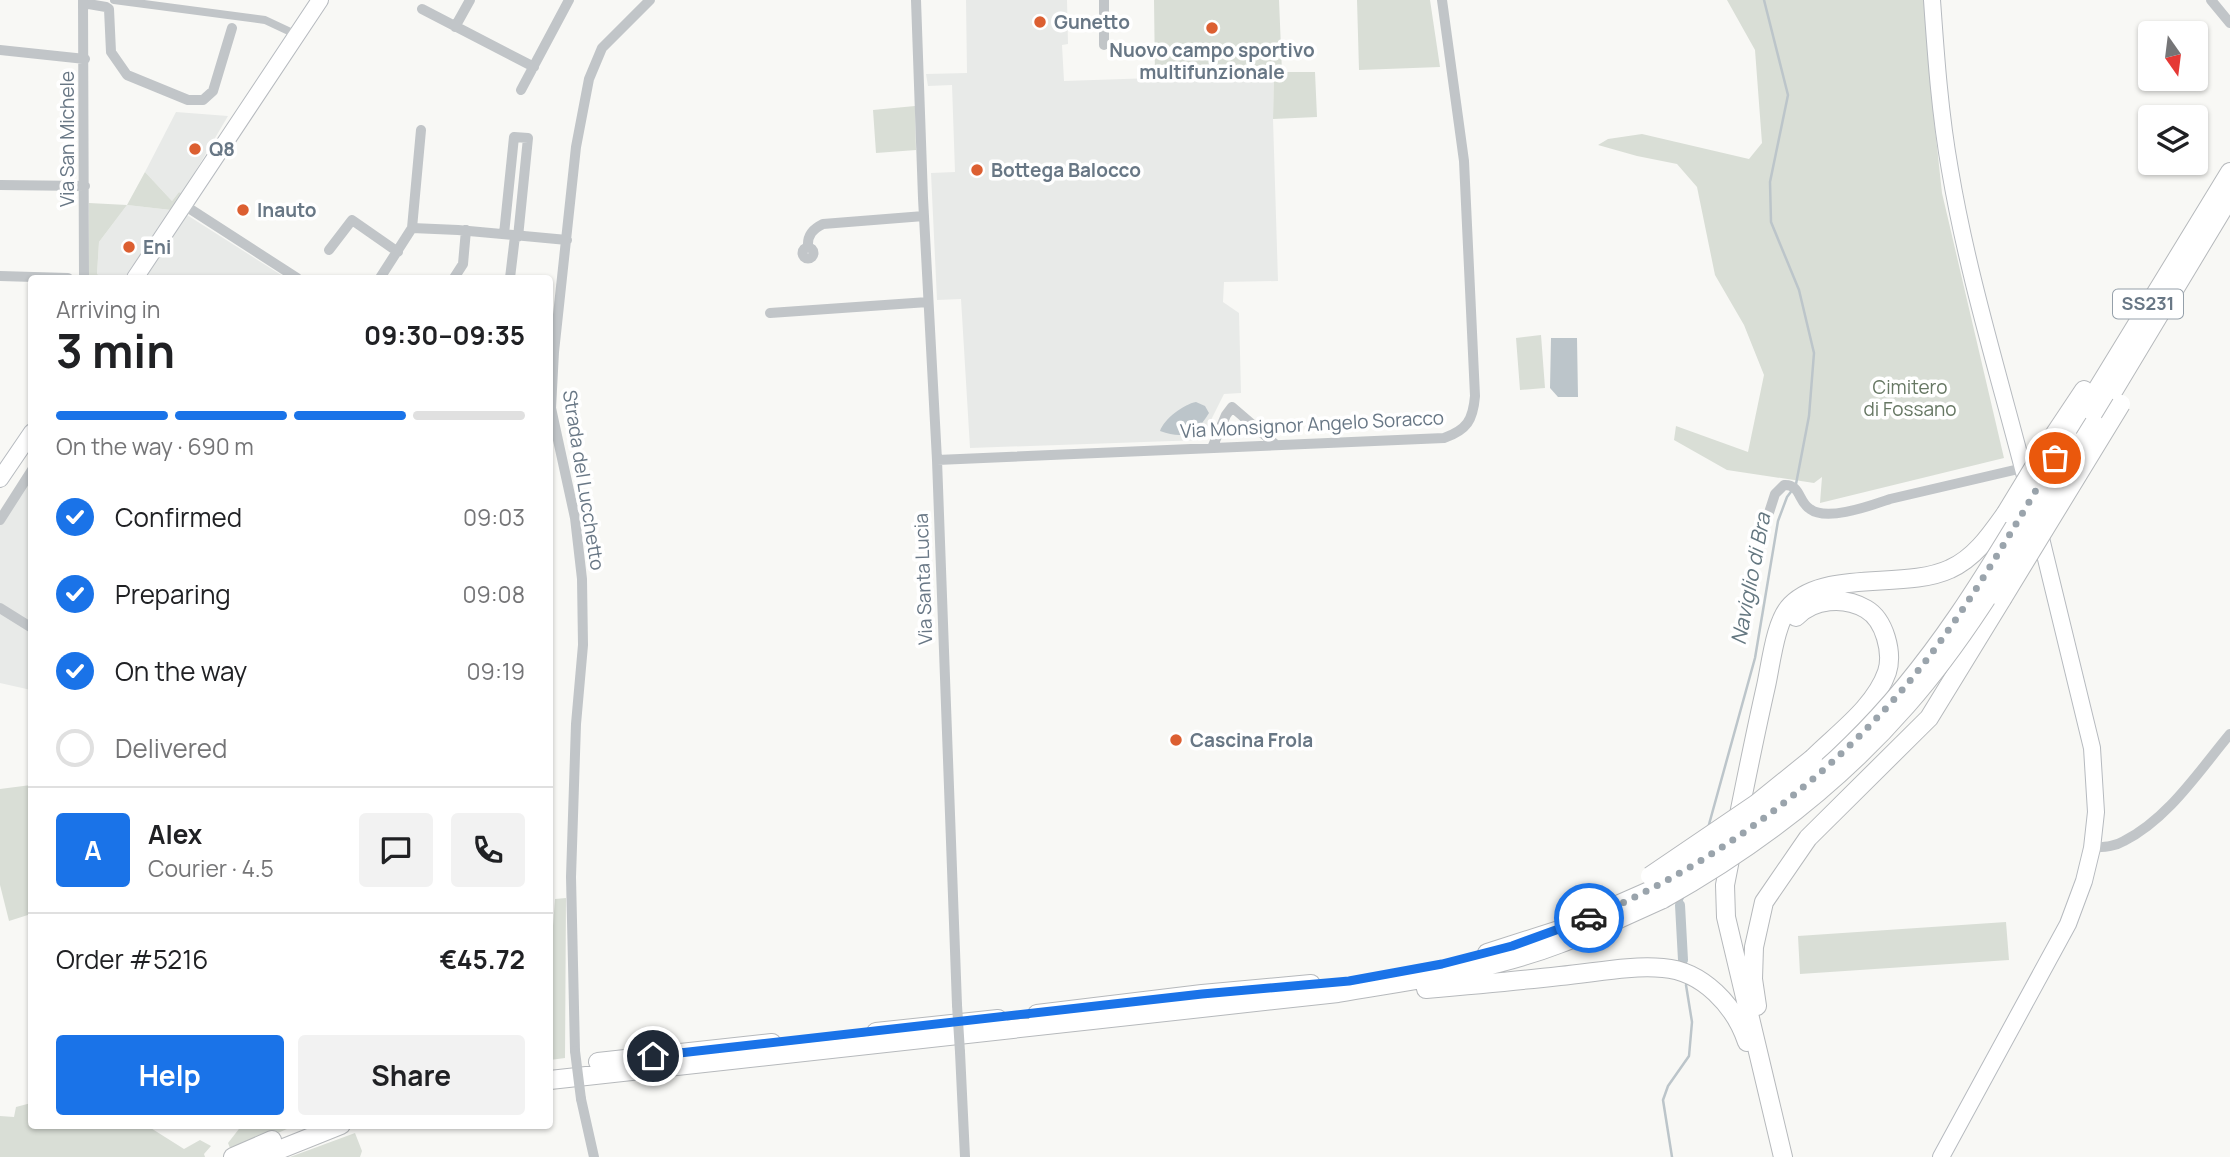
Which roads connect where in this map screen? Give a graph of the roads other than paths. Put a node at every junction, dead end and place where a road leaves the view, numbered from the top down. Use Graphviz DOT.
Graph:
graph roads {
  1 [pos="114,0"];
  2 [pos="320,0"];
  3 [pos="470,0"];
  4 [pos="569,0"];
  5 [pos="650,0"];
  6 [pos="916,0"];
  7 [pos="1104,0"];
  8 [pos="1442,0"];
  9 [pos="1932,0"];
  10 [pos="2211,0"];
  11 [pos="83,2"];
  12 [pos="422,9"];
  13 [pos="2230,23"];
  14 [pos="455,27"];
  15 [pos="232,28"];
  16 [pos="297,35"];
  17 [pos="1104,45"];
  18 [pos="0,50"];
  19 [pos="85,59"];
  20 [pos="534,67"];
  21 [pos="522,90"];
  22 [pos="421,130"];
  23 [pos="2230,172"];
  24 [pos="0,185"];
  25 [pos="85,186"];
  26 [pos="2230,197"];
  27 [pos="184,205"];
  28 [pos="924,216"];
  29 [pos="412,228"];
  30 [pos="466,230"];
  31 [pos="512,236"];
  32 [pos="567,240"];
  33 [pos="808,247"];
  34 [pos="329,250"];
  35 [pos="398,252"];
  36 [pos="84,275"];
  37 [pos="137,275"];
  38 [pos="292,275"];
  39 [pos="382,275"];
  40 [pos="456,275"];
  41 [pos="510,275"];
  42 [pos="0,276"];
  43 [pos="28,277"];
  44 [pos="928,302"];
  45 [pos="770,313"];
  46 [pos="2150,315"];
  47 [pos="553,366"];
  48 [pos="553,422"];
  49 [pos="28,438"];
  50 [pos="1275,444"];
  51 [pos="1212,448"];
  52 [pos="937,460"];
  53 [pos="2023,468"];
  54 [pos="28,476"];
  55 [pos="0,479"];
  56 [pos="0,520"];
  57 [pos="1766,522"];
  58 [pos="0,608"];
  59 [pos="28,626"];
  60 [pos="1770,666"];
  61 [pos="2230,734"];
  62 [pos="2092,848"];
  63 [pos="1657,888"];
  64 [pos="1338,993"];
  65 [pos="553,1068"];
  66 [pos="553,1080"];
  67 [pos="1775,1110"];
  68 [pos="299,1129"];
  69 [pos="331,1129"];
  70 [pos="233,1157"];
  71 [pos="261,1157"];
  72 [pos="594,1157"];
  73 [pos="965,1157"];
  74 [pos="1783,1157"];
  75 [pos="1794,1157"];
  76 [pos="1941,1157"];
  1 -- 16 [label="street"];
  2 -- 16 [label="main road"];
  3 -- 14 [label="street"];
  4 -- 20 [label="street"];
  5 -- 32 [label="street, Strada del Lucchetto"];
  6 -- 28 [label="street, Via Santa Lucia"];
  7 -- 17 [label="street"];
  8 -- 50 [label="street, Via Monsignor Angelo Soracco"];
  9 -- 53 [label="main road"];
  10 -- 13 [label="street"];
  11 -- 15 [label="street"];
  11 -- 19 [label="street, Via San Michele"];
  12 -- 14 [label="street"];
  14 -- 20 [label="street"];
  16 -- 27 [label="main road"];
  18 -- 19 [label="street"];
  19 -- 25 [label="street, Via San Michele"];
  20 -- 21 [label="street"];
  22 -- 29 [label="street"];
  23 -- 46 [label="highway, SS231"];
  24 -- 25 [label="street"];
  25 -- 36 [label="street, Via San Michele"];
  26 -- 46 [label="highway, SS231"];
  27 -- 37 [label="main road"];
  27 -- 38 [label="street"];
  28 -- 33 [label="street"];
  28 -- 44 [label="street, Via Santa Lucia"];
  29 -- 30 [label="street"];
  29 -- 35 [label="street"];
  30 -- 31 [label="street"];
  30 -- 40 [label="street"];
  31 -- 31 [label="street"];
  31 -- 32 [label="street"];
  31 -- 41 [label="street"];
  32 -- 47 [label="street, Strada del Lucchetto"];
  34 -- 35 [label="street"];
  35 -- 39 [label="street"];
  42 -- 43 [label="street"];
  44 -- 45 [label="street"];
  44 -- 52 [label="street, Via Santa Lucia"];
  46 -- 60 [label="highway, bridge"];
  46 -- 63 [label="highway, SS231, bridge"];
  46 -- 63 [label="highway, SS231, bridge"];
  46 -- 67 [label="highway, bridge"];
  48 -- 72 [label="street, Strada del Lucchetto, bridge"];
  49 -- 55 [label="main road"];
  50 -- 51 [label="street, Via Monsignor Angelo Soracco"];
  50 -- 51 [label="street"];
  51 -- 52 [label="street, Via Monsignor Angelo Soracco"];
  52 -- 73 [label="street, Via Santa Lucia, bridge"];
  53 -- 57 [label="street"];
  53 -- 62 [label="main road"];
  54 -- 56 [label="street"];
  58 -- 59 [label="street"];
  60 -- 63 [label="highway, bridge"];
  60 -- 67 [label="highway"];
  61 -- 62 [label="street"];
  62 -- 76 [label="main road"];
  63 -- 64 [label="highway, SS231"];
  63 -- 65 [label="highway, SS231"];
  64 -- 66 [label="highway, SS231"];
  64 -- 67 [label="highway"];
  67 -- 74 [label="highway"];
  67 -- 75 [label="highway"];
  68 -- 70 [label="highway"];
  69 -- 71 [label="highway"];
}
